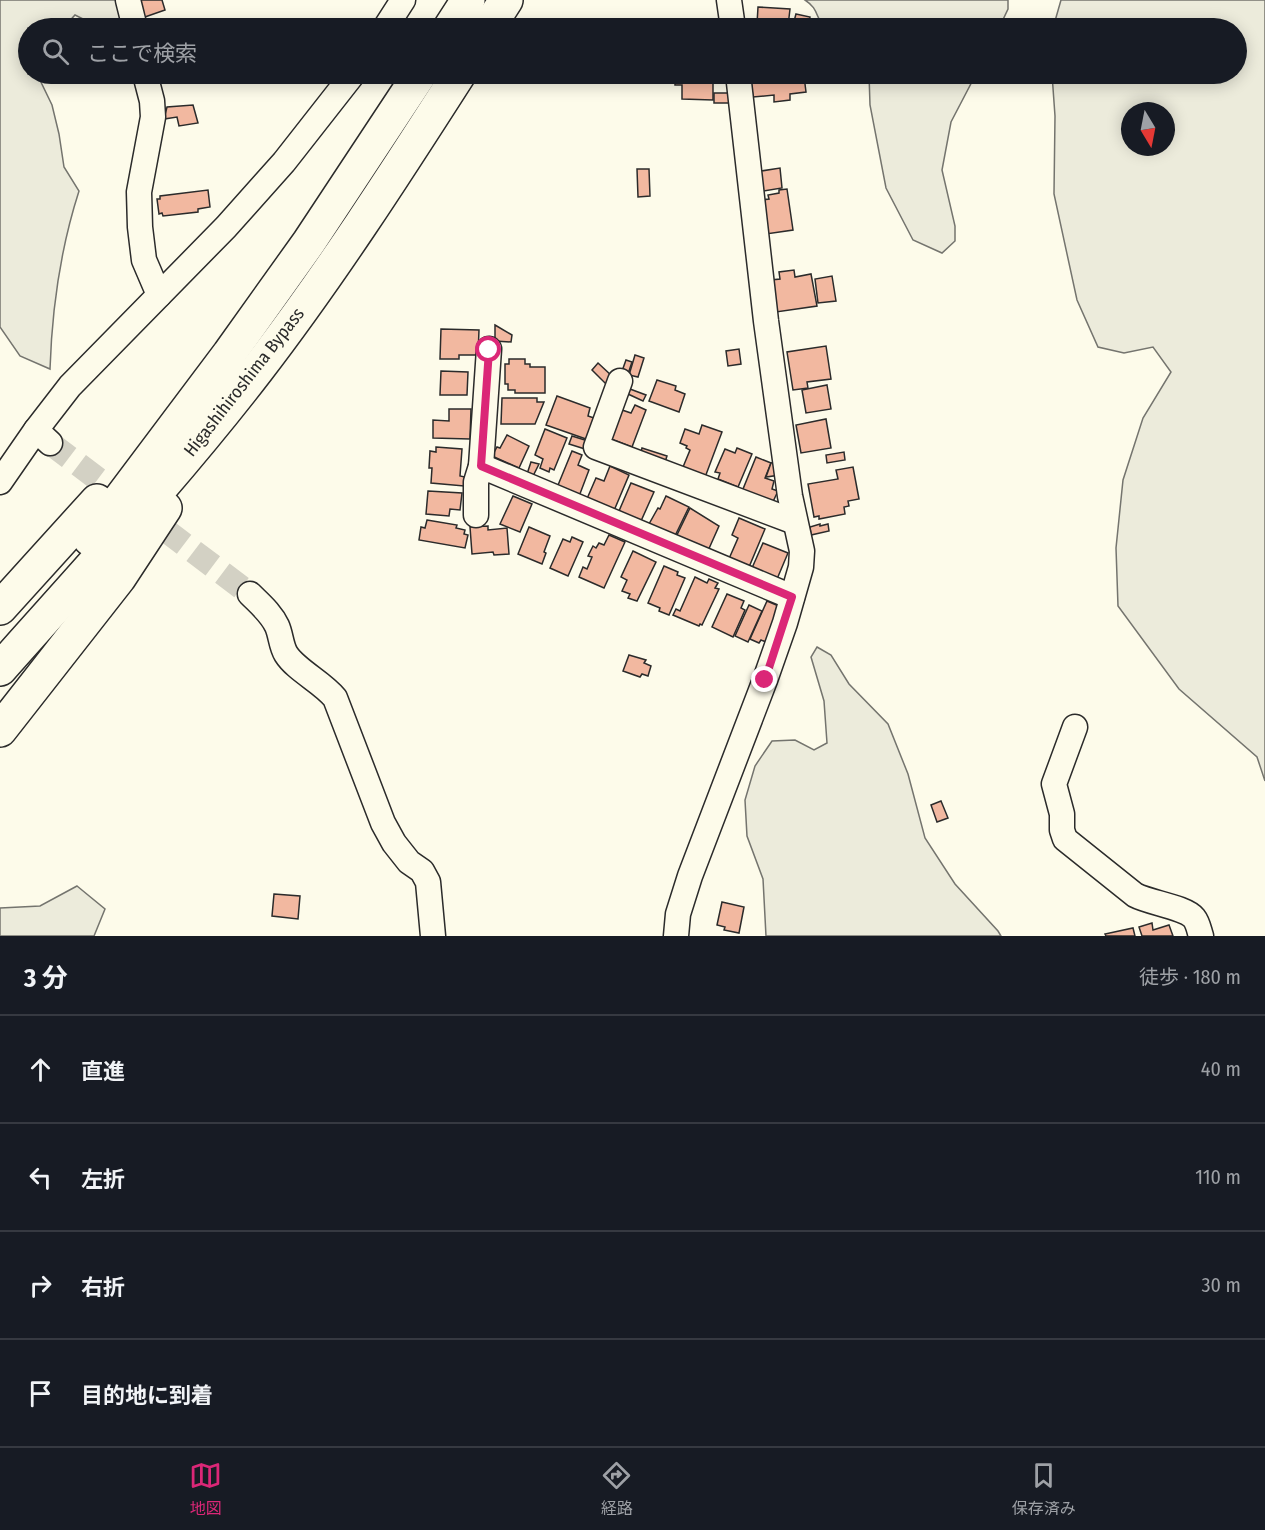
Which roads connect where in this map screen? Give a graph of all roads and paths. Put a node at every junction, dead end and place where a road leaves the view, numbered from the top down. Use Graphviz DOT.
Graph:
graph roads {
  1 [pos="128,0"];
  2 [pos="403,0"];
  3 [pos="468,0"];
  4 [pos="506,0"];
  5 [pos="729,0"];
  6 [pos="132,18"];
  7 [pos="391,18"];
  8 [pos="456,18"];
  9 [pos="494,18"];
  10 [pos="732,18"];
  11 [pos="148,84"];
  12 [pos="345,84"];
  13 [pos="413,84"];
  14 [pos="452,84"];
  15 [pos="739,84"];
  16 [pos="159,295"];
  17 [pos="489,350"];
  18 [pos="229,354"];
  19 [pos="258,370"];
  20 [pos="620,381"];
  21 [pos="481,466"];
  22 [pos="0,482"];
  23 [pos="476,516"];
  24 [pos="795,522"];
  25 [pos="250,594"];
  26 [pos="792,597"];
  27 [pos="0,608"];
  28 [pos="0,660"];
  29 [pos="0,669"];
  30 [pos="1076,727"];
  31 [pos="0,730"];
  32 [pos="433,936"];
  33 [pos="676,936"];
  34 [pos="1201,936"];
  1 -- 6 [label="street"];
  2 -- 7 [label="street"];
  3 -- 8 [label="highway"];
  4 -- 9 [label="highway"];
  5 -- 10 [label="street"];
  11 -- 16 [label="street"];
  12 -- 16 [label="street"];
  13 -- 18 [label="highway, Higashihiroshima Bypass"];
  14 -- 19 [label="highway, Higashihiroshima Bypass"];
  15 -- 24 [label="street"];
  16 -- 22 [label="street"];
  17 -- 21 [label="street"];
  18 -- 27 [label="highway"];
  18 -- 28 [label="highway, Higashihiroshima Bypass"];
  19 -- 29 [label="highway, Higashihiroshima Bypass"];
  19 -- 31 [label="highway"];
  20 -- 24 [label="street"];
  21 -- 23 [label="street"];
  21 -- 26 [label="street"];
  24 -- 26 [label="street"];
  25 -- 32 [label="street"];
  26 -- 33 [label="street"];
  30 -- 34 [label="street"];
}
